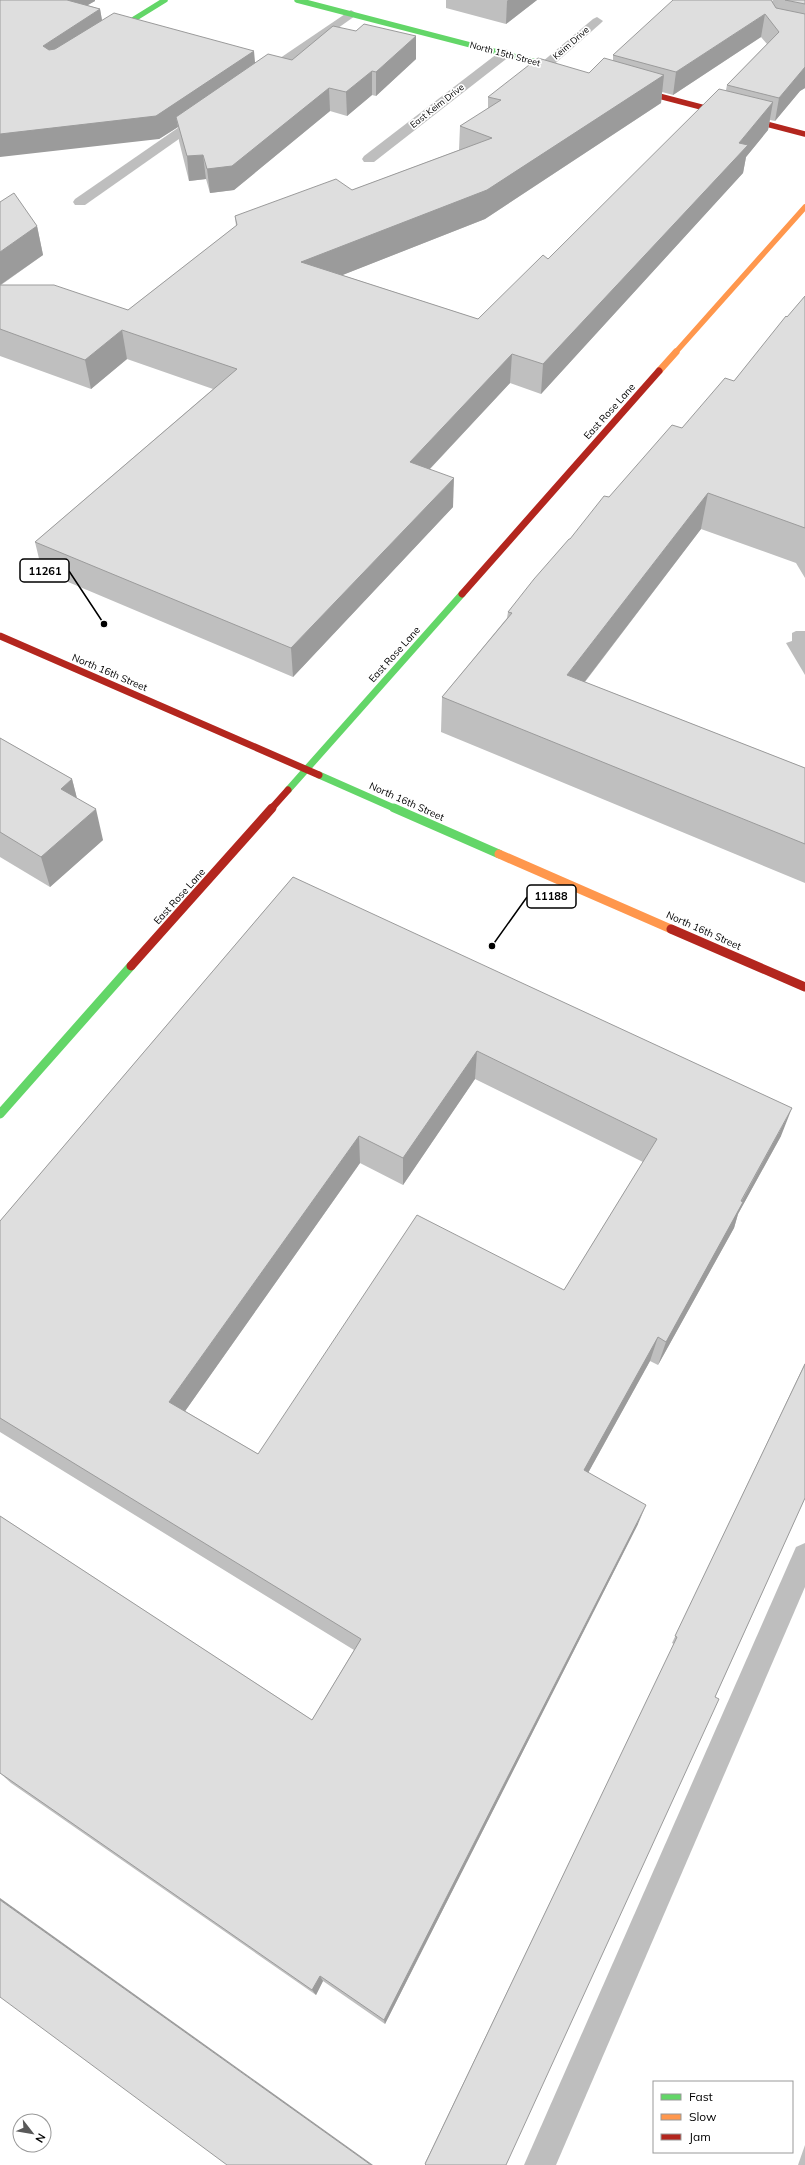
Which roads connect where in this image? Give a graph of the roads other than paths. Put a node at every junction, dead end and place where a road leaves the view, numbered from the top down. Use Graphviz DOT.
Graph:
graph roads {
  1 [pos="165,0"];
  2 [pos="297,0"];
  3 [pos="780,0"];
  4 [pos="351,14"];
  5 [pos="597,21"];
  6 [pos="805,33"];
  7 [pos="100,40"];
  8 [pos="506,53"];
  9 [pos="546,65"];
  10 [pos="569,71"];
  11 [pos="250,84"];
  12 [pos="621,86"];
  13 [pos="211,111"];
  14 [pos="805,134"];
  15 [pos="370,159"];
  16 [pos="80,202"];
  17 [pos="805,207"];
  18 [pos="0,636"];
  19 [pos="306,769"];
  20 [pos="805,987"];
  21 [pos="0,1114"];
  22 [pos="805,1556"];
  23 [pos="540,2165"];
  1 -- 7 [label="street"];
  2 -- 4 [label="street, North 15th Street"];
  3 -- 6 [label="street"];
  4 -- 8 [label="street, North 15th Street"];
  4 -- 11 [label="street"];
  5 -- 9 [label="street, Keim Drive"];
  8 -- 9 [label="street, North 15th Street"];
  8 -- 15 [label="street, East Keim Drive"];
  9 -- 10 [label="street, North 15th Street"];
  12 -- 14 [label="street"];
  13 -- 16 [label="street"];
  17 -- 19 [label="street, East Rose Lane"];
  18 -- 19 [label="street, North 16th Street"];
  19 -- 20 [label="street, North 16th Street"];
  19 -- 21 [label="street, East Rose Lane"];
  22 -- 23 [label="street"];
}
